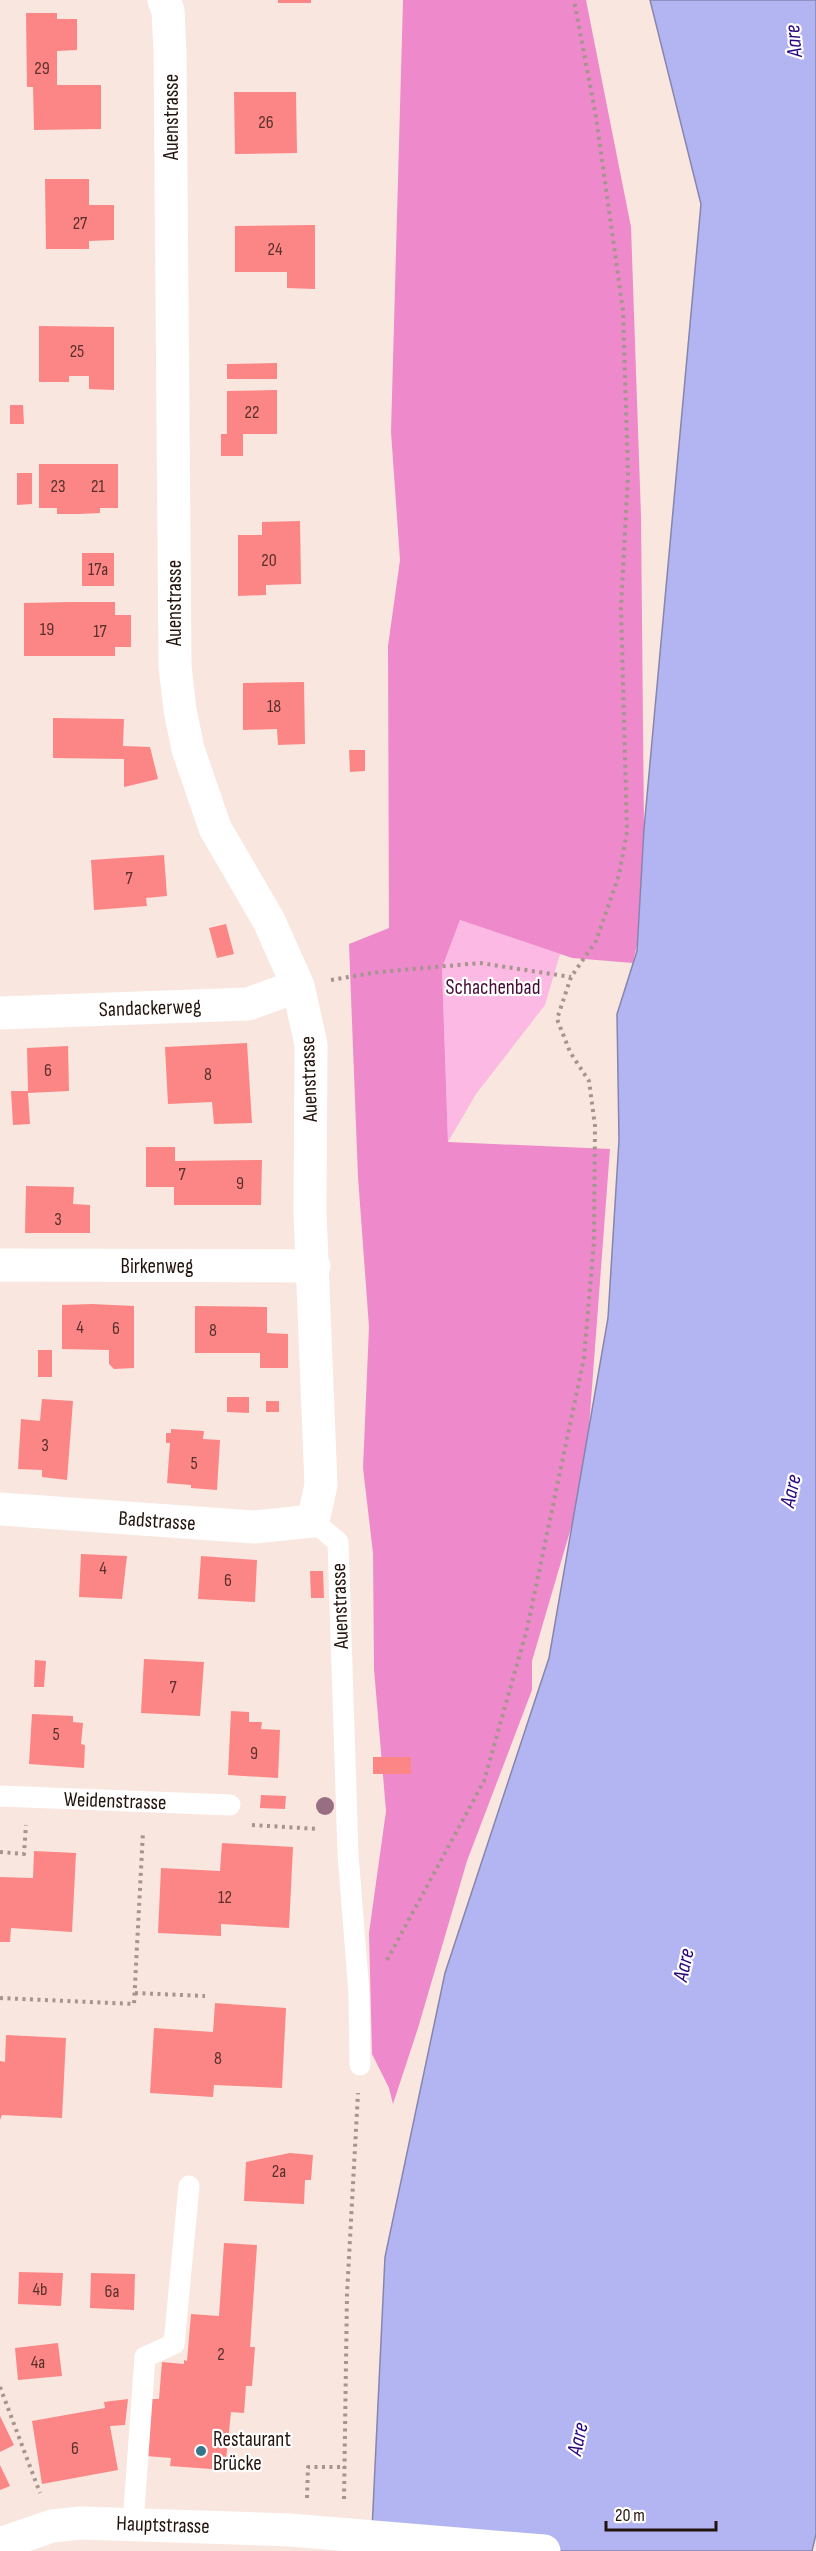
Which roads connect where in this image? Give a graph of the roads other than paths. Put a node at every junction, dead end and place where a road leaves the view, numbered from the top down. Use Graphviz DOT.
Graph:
graph roads {
  1 [pos="164,0"];
  2 [pos="298,986"];
  3 [pos="0,1013"];
  4 [pos="0,1265"];
  5 [pos="314,1266"];
  6 [pos="0,1509"];
  7 [pos="313,1521"];
  8 [pos="0,1796"];
  9 [pos="230,1805"];
  10 [pos="360,2065"];
  11 [pos="189,2187"];
  12 [pos="134,2523"];
  13 [pos="295,2529"];
  14 [pos="0,2544"];
  15 [pos="544,2551"];
  1 -- 2 [label="street, Auenstrasse"];
  2 -- 3 [label="street, Sandackerweg"];
  2 -- 5 [label="street, Auenstrasse"];
  4 -- 5 [label="street, Birkenweg"];
  5 -- 7 [label="street, Auenstrasse"];
  6 -- 7 [label="street, Badstrasse"];
  7 -- 10 [label="lane, Auenstrasse"];
  8 -- 9 [label="lane, Weidenstrasse"];
  11 -- 12 [label="lane"];
  12 -- 13 [label="street, Hauptstrasse"];
  12 -- 14 [label="street, Hauptstrasse"];
  13 -- 15 [label="street, Hauptstrasse"];
}
